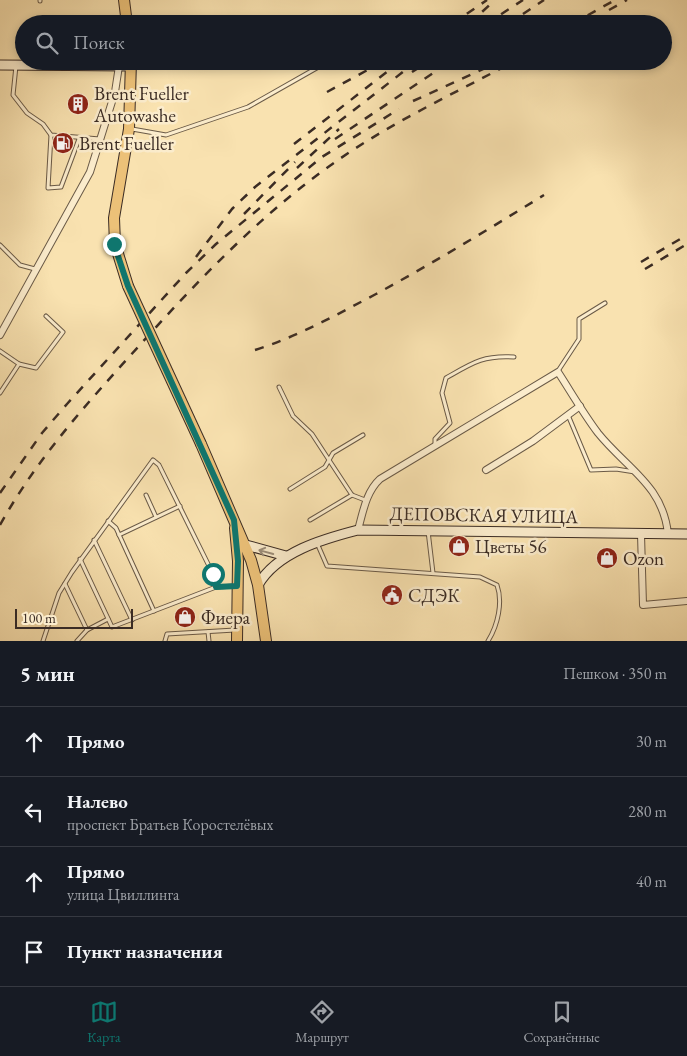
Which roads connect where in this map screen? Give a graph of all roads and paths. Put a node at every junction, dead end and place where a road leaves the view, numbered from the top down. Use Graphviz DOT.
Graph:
graph roads {
  1 [pos="124,0"];
  2 [pos="126,15"];
  3 [pos="0,65"];
  4 [pos="15,66"];
  5 [pos="16,70"];
  6 [pos="118,70"];
  7 [pos="131,70"];
  8 [pos="313,70"];
  9 [pos="128,129"];
  10 [pos="51,135"];
  11 [pos="79,139"];
  12 [pos="102,139"];
  13 [pos="0,244"];
  14 [pos="36,270"];
  15 [pos="604,303"];
  16 [pos="46,316"];
  17 [pos="0,335"];
  18 [pos="0,351"];
  19 [pos="514,357"];
  20 [pos="19,364"];
  21 [pos="558,372"];
  22 [pos="279,388"];
  23 [pos="0,393"];
  24 [pos="580,406"];
  25 [pos="568,414"];
  26 [pos="363,436"];
  27 [pos="435,446"];
  28 [pos="329,460"];
  29 [pos="486,470"];
  30 [pos="635,472"];
  31 [pos="290,489"];
  32 [pos="146,495"];
  33 [pos="352,495"];
  34 [pos="366,501"];
  35 [pos="180,506"];
  36 [pos="156,517"];
  37 [pos="234,520"];
  38 [pos="310,520"];
  39 [pos="108,521"];
  40 [pos="358,530"];
  41 [pos="428,530"];
  42 [pos="641,534"];
  43 [pos="668,534"];
  44 [pos="687,534"];
  45 [pos="119,535"];
  46 [pos="94,540"];
  47 [pos="317,543"];
  48 [pos="246,546"];
  49 [pos="286,556"];
  50 [pos="80,559"];
  51 [pos="433,572"];
  52 [pos="65,584"];
  53 [pos="258,585"];
  54 [pos="237,586"];
  55 [pos="216,587"];
  56 [pos="687,601"];
  57 [pos="154,611"];
  58 [pos="108,619"];
  59 [pos="132,620"];
  60 [pos="87,630"];
  61 [pos="208,632"];
  62 [pos="237,638"];
  63 [pos="266,639"];
  64 [pos="43,641"];
  65 [pos="76,641"];
  66 [pos="165,641"];
  67 [pos="209,641"];
  68 [pos="488,641"];
  1 -- 2 [label="main road"];
  3 -- 4 [label="street"];
  5 -- 10 [label="lane"];
  6 -- 12 [label="street"];
  7 -- 9 [label="main road"];
  8 -- 9 [label="lane"];
  9 -- 37 [label="main road, bridge"];
  10 -- 11 [label="lane"];
  10 -- 11 [label="lane"];
  11 -- 12 [label="lane"];
  12 -- 14 [label="street"];
  13 -- 14 [label="lane"];
  14 -- 17 [label="street"];
  15 -- 21 [label="lane"];
  16 -- 20 [label="lane"];
  18 -- 20 [label="lane"];
  19 -- 27 [label="lane"];
  20 -- 23 [label="lane"];
  21 -- 24 [label="street"];
  21 -- 27 [label="street"];
  22 -- 28 [label="lane"];
  24 -- 25 [label="street"];
  24 -- 30 [label="street"];
  25 -- 29 [label="street"];
  25 -- 30 [label="lane"];
  26 -- 28 [label="lane"];
  27 -- 34 [label="street"];
  28 -- 31 [label="lane"];
  28 -- 33 [label="lane"];
  30 -- 43 [label="street"];
  32 -- 36 [label="lane"];
  33 -- 34 [label="lane"];
  33 -- 38 [label="lane"];
  34 -- 40 [label="street"];
  35 -- 36 [label="lane"];
  35 -- 39 [label="lane"];
  35 -- 55 [label="lane"];
  36 -- 45 [label="lane"];
  37 -- 48 [label="main road"];
  37 -- 54 [label="main road"];
  39 -- 45 [label="lane"];
  39 -- 46 [label="lane"];
  40 -- 41 [label="street, ДЕПОВСКАЯ УЛИЦА"];
  40 -- 47 [label="street, ДЕПОВСКАЯ УЛИЦА"];
  41 -- 42 [label="street, ДЕПОВСКАЯ УЛИЦА"];
  41 -- 51 [label="lane"];
  42 -- 43 [label="street, ДЕПОВСКАЯ УЛИЦА"];
  42 -- 56 [label="street"];
  43 -- 44 [label="street, ДЕПОВСКАЯ УЛИЦА"];
  45 -- 57 [label="lane"];
  46 -- 50 [label="lane"];
  46 -- 59 [label="lane"];
  47 -- 49 [label="street, ДЕПОВСКАЯ УЛИЦА"];
  47 -- 51 [label="lane"];
  49 -- 48 [label="street, one-way"];
  48 -- 53 [label="main road"];
  49 -- 53 [label="street, ДЕПОВСКАЯ УЛИЦА"];
  50 -- 52 [label="lane"];
  50 -- 58 [label="lane"];
  51 -- 68 [label="lane"];
  52 -- 60 [label="lane"];
  52 -- 64 [label="lane"];
  53 -- 63 [label="main road"];
  54 -- 55 [label="lane"];
  54 -- 62 [label="main road"];
  55 -- 57 [label="lane"];
  57 -- 59 [label="lane"];
  58 -- 59 [label="lane"];
  58 -- 60 [label="lane"];
  60 -- 65 [label="lane"];
  61 -- 62 [label="lane"];
  61 -- 66 [label="lane"];
  61 -- 67 [label="lane"];
}
